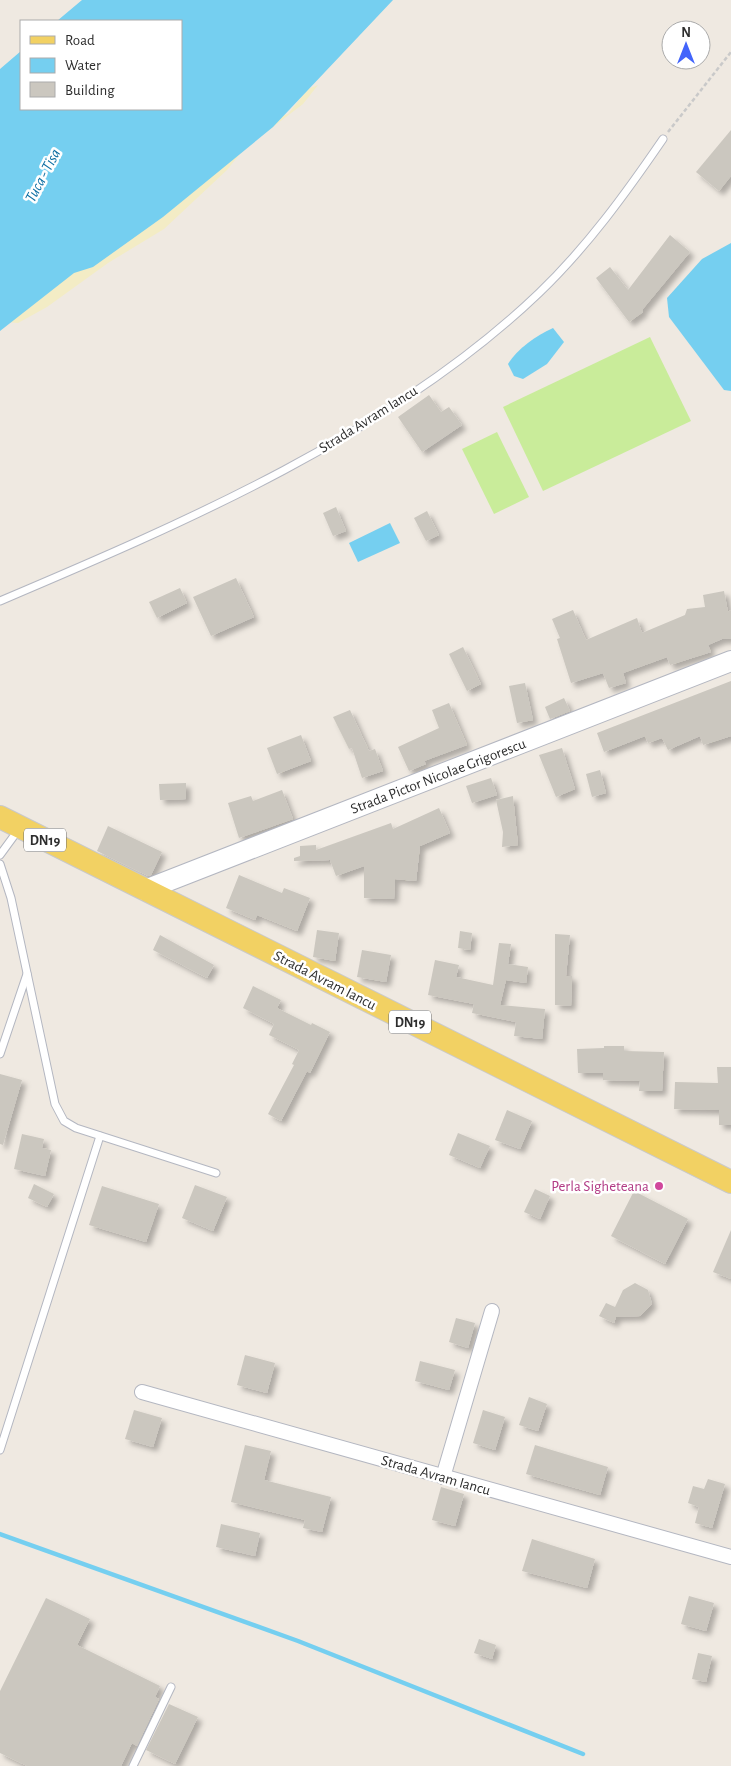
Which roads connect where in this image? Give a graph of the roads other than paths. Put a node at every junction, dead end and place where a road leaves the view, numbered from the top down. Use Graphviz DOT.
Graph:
graph roads {
  1 [pos="663,139"];
  2 [pos="0,601"];
  3 [pos="731,661"];
  4 [pos="0,817"];
  5 [pos="20,828"];
  6 [pos="0,855"];
  7 [pos="0,864"];
  8 [pos="146,890"];
  9 [pos="27,973"];
  10 [pos="0,1054"];
  11 [pos="100,1136"];
  12 [pos="216,1173"];
  13 [pos="731,1182"];
  14 [pos="492,1311"];
  15 [pos="142,1392"];
  16 [pos="0,1450"];
  17 [pos="443,1477"];
  18 [pos="731,1557"];
  19 [pos="171,1687"];
  20 [pos="133,1766"];
  1 -- 2 [label="lane, Strada Avram Iancu"];
  3 -- 8 [label="main road, Strada Pictor Nicolae Grigorescu"];
  4 -- 5 [label="main road, Strada Avram Iancu / DN19"];
  5 -- 6 [label="lane"];
  5 -- 8 [label="main road, Strada Avram Iancu / DN19"];
  7 -- 9 [label="lane"];
  8 -- 13 [label="main road, Strada Avram Iancu / DN19"];
  9 -- 10 [label="lane"];
  9 -- 11 [label="lane"];
  11 -- 12 [label="lane"];
  11 -- 16 [label="lane"];
  14 -- 17 [label="street"];
  15 -- 17 [label="street, Strada Avram Iancu"];
  17 -- 18 [label="street, Strada Avram Iancu"];
  19 -- 20 [label="lane"];
}
